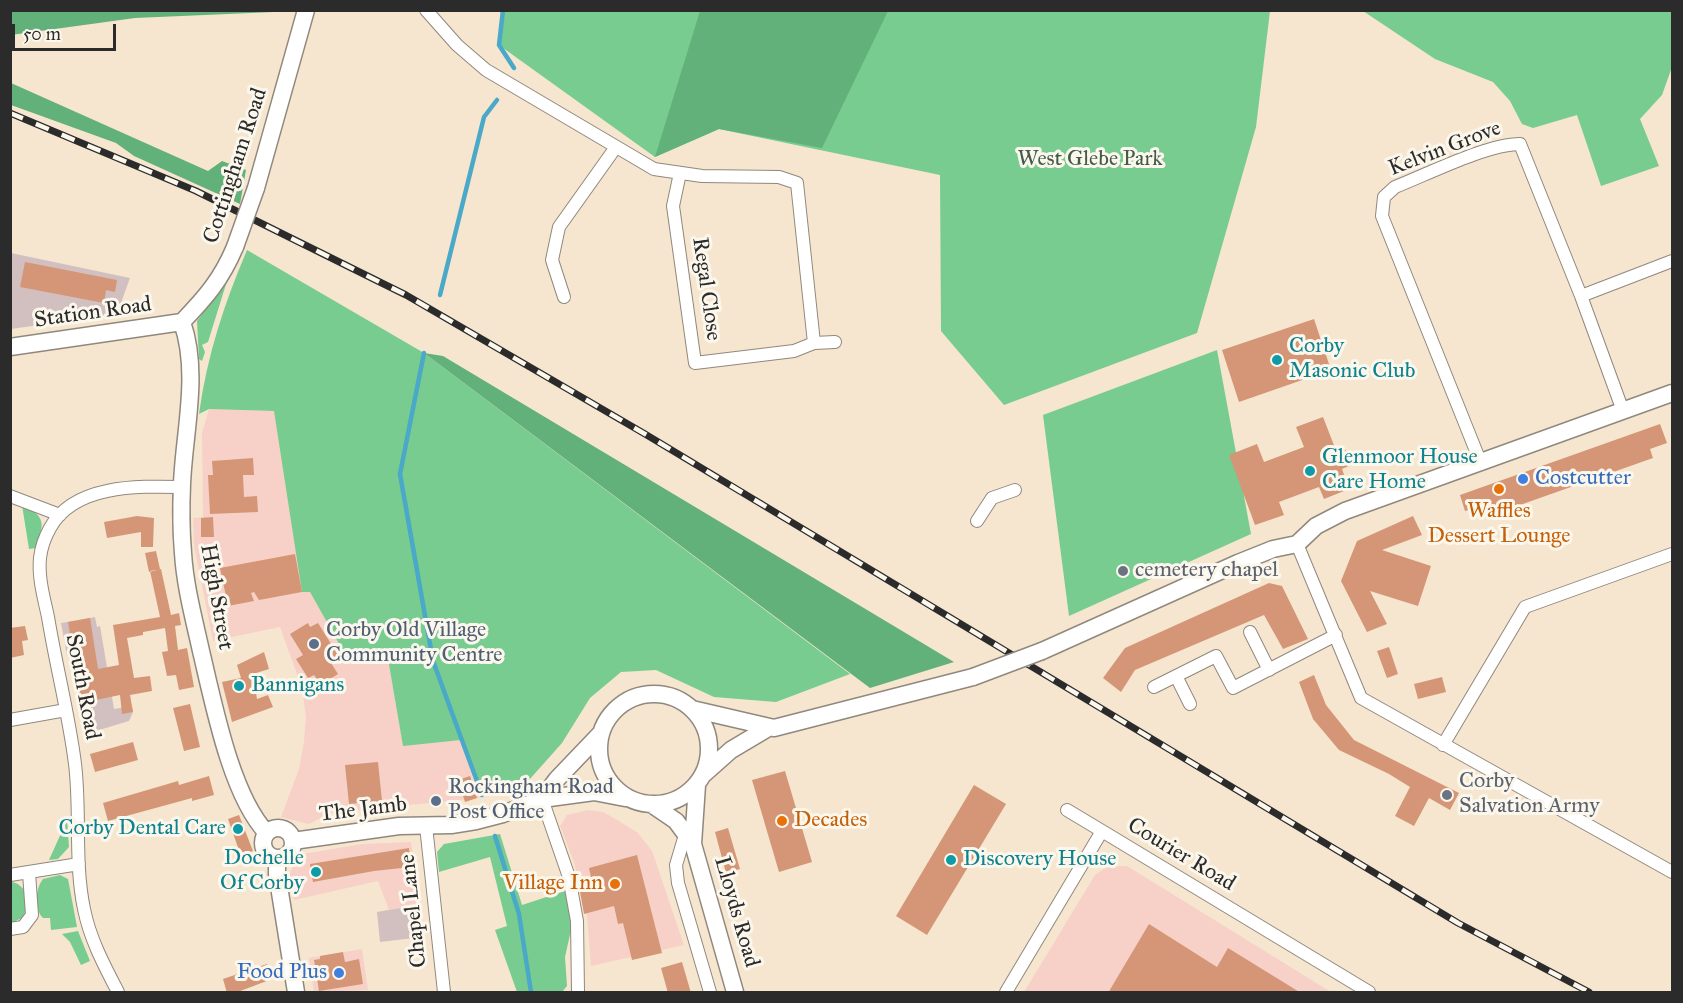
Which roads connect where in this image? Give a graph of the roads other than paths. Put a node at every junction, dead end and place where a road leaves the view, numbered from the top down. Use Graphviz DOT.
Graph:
graph roads {
  1 [pos="306,10"];
  2 [pos="426,10"];
  3 [pos="616,147"];
  4 [pos="680,173"];
  5 [pos="1672,261"];
  6 [pos="1581,296"];
  7 [pos="564,297"];
  8 [pos="182,322"];
  9 [pos="836,342"];
  10 [pos="814,343"];
  11 [pos="10,347"];
  12 [pos="1672,393"];
  13 [pos="1623,411"];
  14 [pos="1480,461"];
  15 [pos="182,487"];
  16 [pos="1015,490"];
  17 [pos="10,496"];
  18 [pos="60,515"];
  19 [pos="977,521"];
  20 [pos="1297,544"];
  21 [pos="1672,554"];
  22 [pos="1250,632"];
  23 [pos="1336,635"];
  24 [pos="1269,670"];
  25 [pos="1176,676"];
  26 [pos="1154,687"];
  27 [pos="1190,704"];
  28 [pos="692,709"];
  29 [pos="66,711"];
  30 [pos="10,720"];
  31 [pos="768,728"];
  32 [pos="601,733"];
  33 [pos="1443,745"];
  34 [pos="700,779"];
  35 [pos="629,798"];
  36 [pos="542,799"];
  37 [pos="651,804"];
  38 [pos="1067,810"];
  39 [pos="426,826"];
  40 [pos="1102,831"];
  41 [pos="267,833"];
  42 [pos="689,839"];
  43 [pos="293,841"];
  44 [pos="278,858"];
  45 [pos="79,864"];
  46 [pos="1672,872"];
  47 [pos="29,873"];
  48 [pos="10,875"];
  49 [pos="10,929"];
  50 [pos="118,993"];
  51 [pos="296,993"];
  52 [pos="444,993"];
  53 [pos="578,993"];
  54 [pos="710,993"];
  55 [pos="735,993"];
  56 [pos="1006,993"];
  57 [pos="1369,993"];
  1 -- 8 [label="main road, Cottingham Road, bridge"];
  2 -- 3 [label="street"];
  3 -- 4 [label="street"];
  3 -- 7 [label="street"];
  4 -- 10 [label="street"];
  4 -- 10 [label="street, Regal Close"];
  5 -- 6 [label="street"];
  6 -- 13 [label="street, Kelvin Grove"];
  6 -- 14 [label="street, Kelvin Grove"];
  8 -- 11 [label="main road, Station Road"];
  8 -- 15 [label="main road, High Street"];
  9 -- 10 [label="street, Regal Close"];
  12 -- 13 [label="main road"];
  13 -- 14 [label="main road"];
  14 -- 20 [label="main road"];
  15 -- 18 [label="street, South Road"];
  15 -- 41 [label="main road, High Street"];
  16 -- 19 [label="street"];
  17 -- 18 [label="street"];
  18 -- 29 [label="street, South Road"];
  20 -- 23 [label="street"];
  20 -- 31 [label="main road, bridge"];
  21 -- 33 [label="street"];
  22 -- 24 [label="street"];
  23 -- 24 [label="street"];
  23 -- 33 [label="street"];
  24 -- 25 [label="street"];
  25 -- 26 [label="street"];
  25 -- 27 [label="street"];
  28 -- 31 [label="main road"];
  28 -- 32 [label="main road"];
  28 -- 34 [label="main road"];
  29 -- 30 [label="street"];
  29 -- 45 [label="street, South Road"];
  31 -- 34 [label="main road"];
  32 -- 35 [label="main road"];
  32 -- 36 [label="main road"];
  33 -- 46 [label="street"];
  34 -- 37 [label="main road"];
  34 -- 42 [label="main road, Lloyds Road"];
  35 -- 36 [label="main road, The Jamb"];
  35 -- 37 [label="main road"];
  36 -- 39 [label="main road, The Jamb"];
  36 -- 53 [label="street"];
  37 -- 42 [label="main road, Lloyds Road"];
  38 -- 40 [label="street"];
  39 -- 43 [label="main road, The Jamb"];
  39 -- 52 [label="street, Chapel Lane"];
  40 -- 56 [label="street, Courier Road"];
  40 -- 57 [label="street, Courier Road"];
  41 -- 43 [label="main road"];
  41 -- 44 [label="main road"];
  42 -- 54 [label="street, Lloyds Road"];
  42 -- 55 [label="main road, Lloyds Road"];
  43 -- 44 [label="main road"];
  44 -- 51 [label="main road"];
  45 -- 47 [label="street"];
  45 -- 50 [label="street, South Road"];
  47 -- 48 [label="street"];
  47 -- 49 [label="street"];
}
